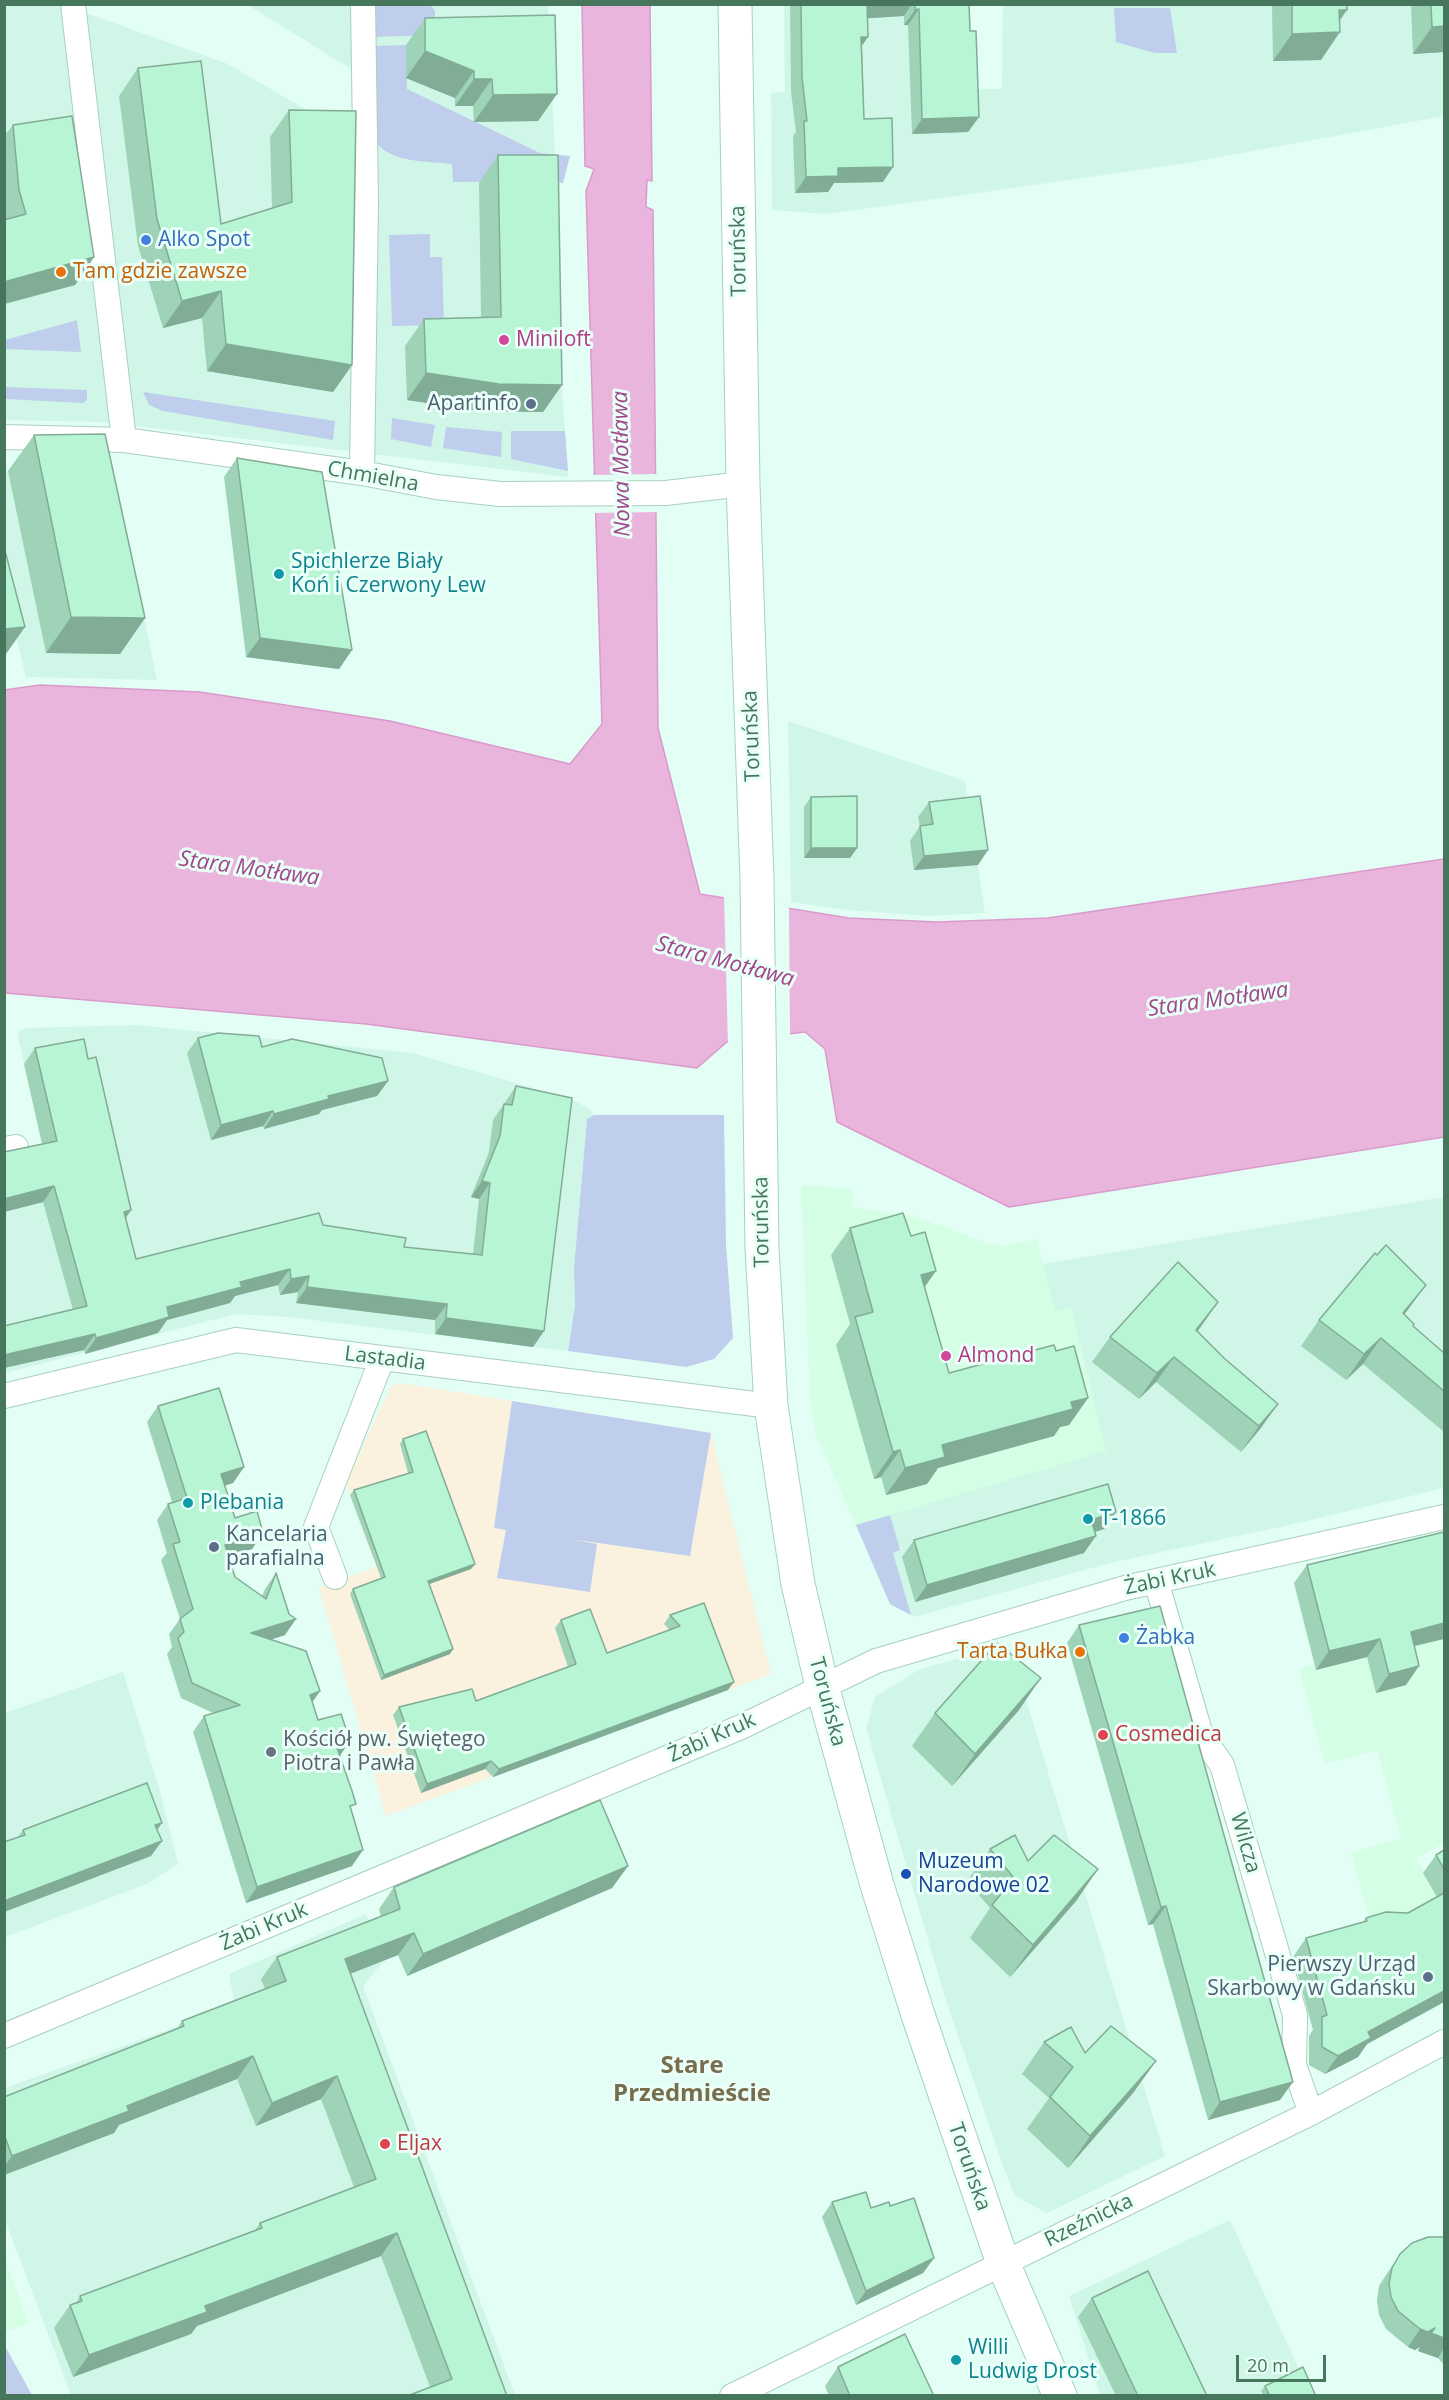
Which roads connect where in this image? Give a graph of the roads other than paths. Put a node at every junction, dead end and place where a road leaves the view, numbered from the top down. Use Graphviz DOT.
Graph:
graph roads {
  1 [pos="73,4"];
  2 [pos="363,4"];
  3 [pos="735,4"];
  4 [pos="4,437"];
  5 [pos="124,441"];
  6 [pos="362,473"];
  7 [pos="743,484"];
  8 [pos="382,1359"];
  9 [pos="4,1396"];
  10 [pos="771,1406"];
  11 [pos="1444,1516"];
  12 [pos="335,1577"];
  13 [pos="1156,1581"];
  14 [pos="822,1686"];
  15 [pos="4,2036"];
  16 [pos="1444,2042"];
  17 [pos="1311,2113"];
  18 [pos="1003,2264"];
  19 [pos="732,2396"];
  20 [pos="1060,2396"];
  1 -- 5 [label="street"];
  2 -- 6 [label="street"];
  3 -- 7 [label="street, Toruńska"];
  4 -- 5 [label="street, Chmielna"];
  5 -- 6 [label="street, Chmielna"];
  6 -- 7 [label="street, Chmielna"];
  7 -- 10 [label="street, Toruńska"];
  8 -- 9 [label="street, Lastadia"];
  8 -- 10 [label="street, Lastadia"];
  8 -- 12 [label="street"];
  10 -- 14 [label="street, Toruńska"];
  11 -- 13 [label="street, Żabi Kruk"];
  13 -- 14 [label="street, Żabi Kruk"];
  13 -- 17 [label="street, Wilcza"];
  14 -- 15 [label="street, Żabi Kruk"];
  14 -- 18 [label="street, Toruńska"];
  16 -- 17 [label="street, Rzeźnicka"];
  17 -- 18 [label="street, Rzeźnicka"];
  18 -- 19 [label="street, Rzeźnicka"];
  18 -- 20 [label="street, Toruńska"];
}
